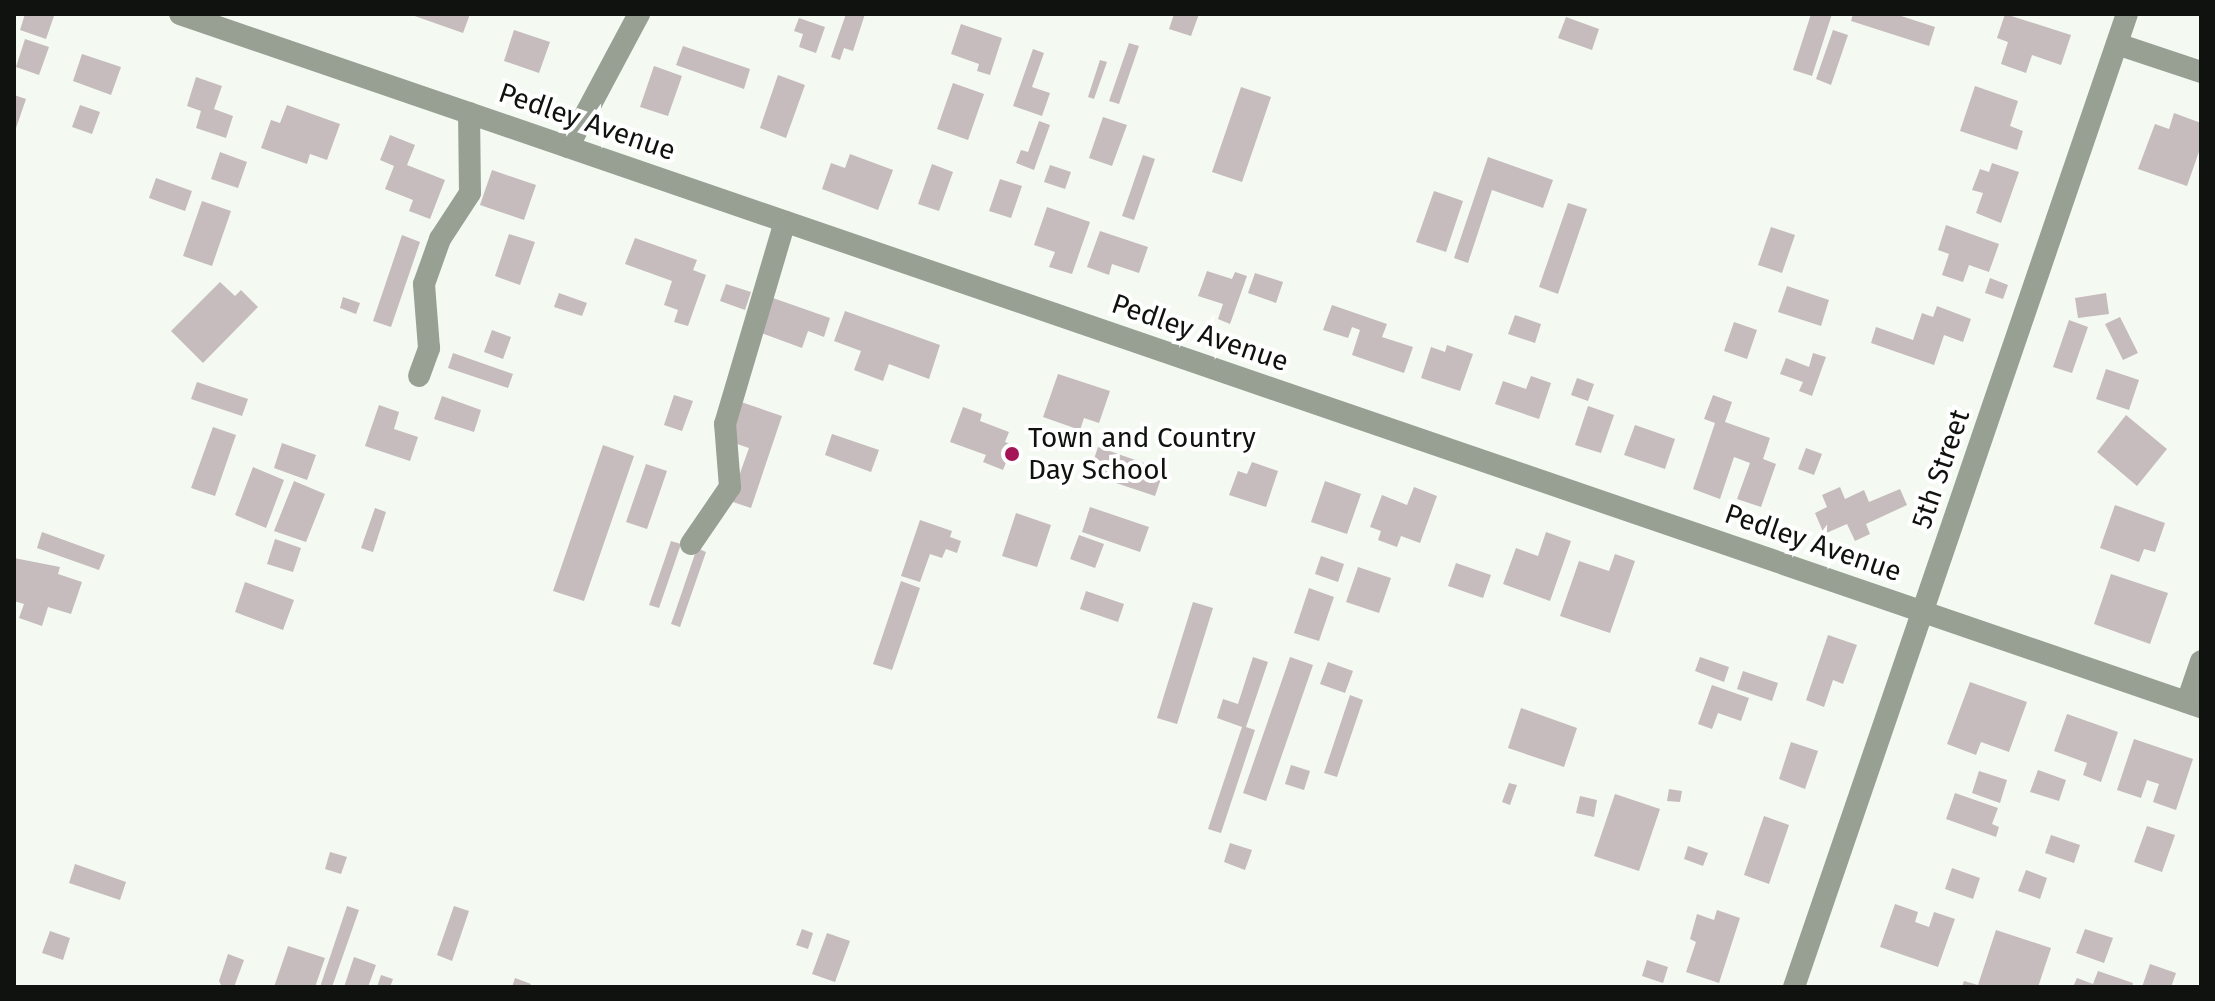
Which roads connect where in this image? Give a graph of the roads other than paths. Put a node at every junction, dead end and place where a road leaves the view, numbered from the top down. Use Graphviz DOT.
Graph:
graph roads {
  1 [pos="180,14"];
  2 [pos="639,14"];
  3 [pos="2127,14"];
  4 [pos="2117,44"];
  5 [pos="2201,72"];
  6 [pos="469,113"];
  7 [pos="568,147"];
  8 [pos="785,222"];
  9 [pos="419,376"];
  10 [pos="691,544"];
  11 [pos="1924,613"];
  12 [pos="2201,661"];
  13 [pos="2194,704"];
  14 [pos="1794,987"];
  1 -- 6 [label="street, Pedley Avenue"];
  2 -- 7 [label="street"];
  3 -- 4 [label="street, 5th Street"];
  4 -- 5 [label="street"];
  4 -- 11 [label="street, 5th Street"];
  6 -- 7 [label="street, Pedley Avenue"];
  6 -- 9 [label="street"];
  7 -- 8 [label="street, Pedley Avenue"];
  8 -- 10 [label="street"];
  8 -- 11 [label="street, Pedley Avenue"];
  11 -- 13 [label="street, Pedley Avenue"];
  11 -- 14 [label="street, 5th Street"];
  12 -- 13 [label="street"];
}
